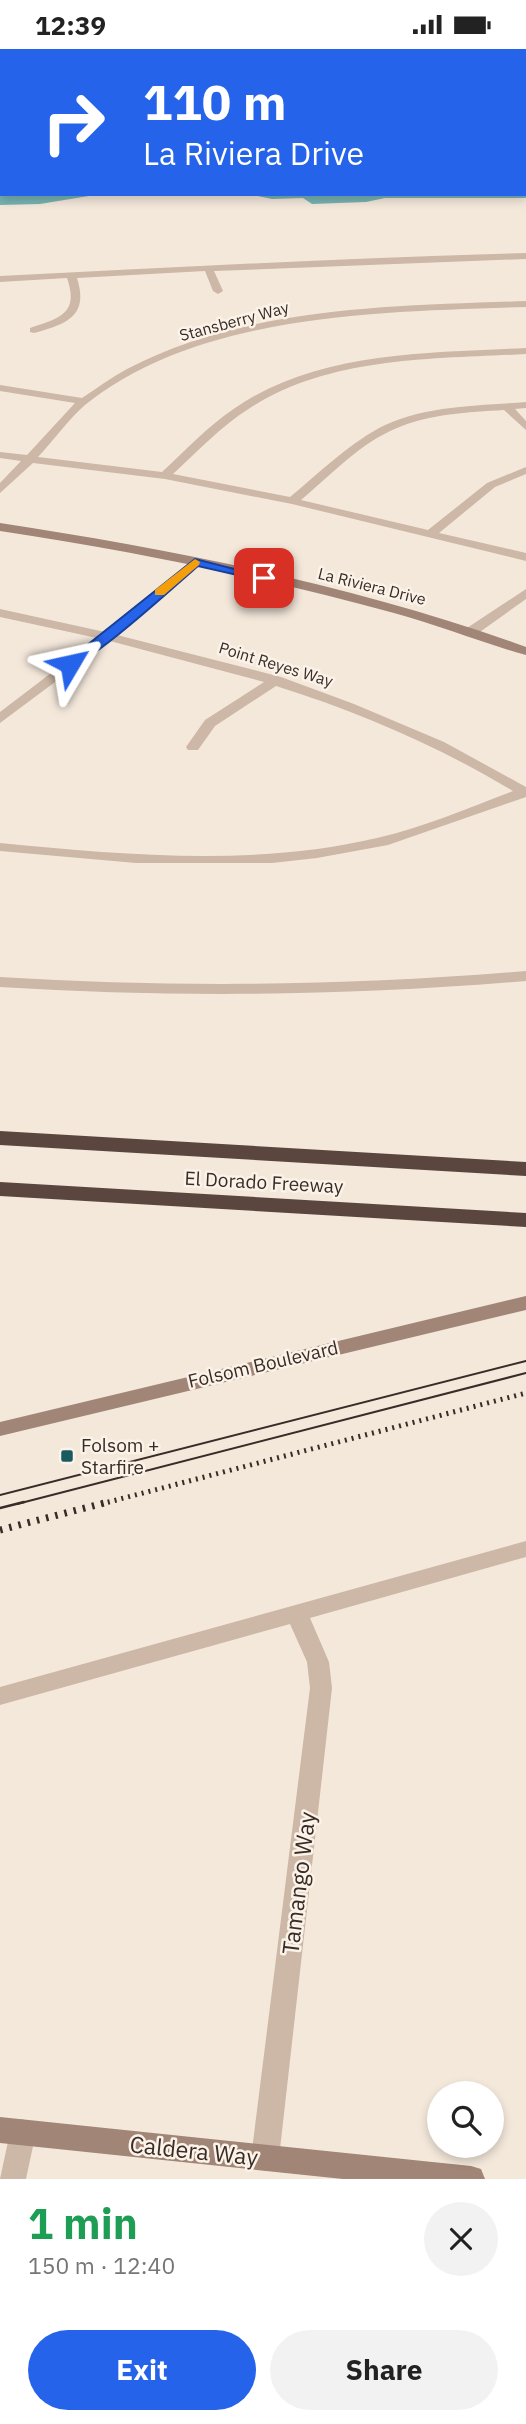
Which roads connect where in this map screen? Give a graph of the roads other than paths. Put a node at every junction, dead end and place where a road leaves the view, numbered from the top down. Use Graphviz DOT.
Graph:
graph roads {
  1 [pos="526,256"];
  2 [pos="209,268"];
  3 [pos="71,275"];
  4 [pos="0,279"];
  5 [pos="218,291"];
  6 [pos="526,304"];
  7 [pos="34,330"];
  8 [pos="526,351"];
  9 [pos="0,388"];
  10 [pos="83,401"];
  11 [pos="526,405"];
  12 [pos="507,407"];
  13 [pos="526,427"];
  14 [pos="0,455"];
  15 [pos="30,459"];
  16 [pos="526,470"];
  17 [pos="164,476"];
  18 [pos="0,491"];
  19 [pos="292,501"];
  20 [pos="0,527"];
  21 [pos="432,533"];
  22 [pos="526,557"];
  23 [pos="195,562"];
  24 [pos="526,593"];
  25 [pos="0,613"];
  26 [pos="472,631"];
  27 [pos="107,637"];
  28 [pos="526,651"];
  29 [pos="276,680"];
  30 [pos="0,701"];
  31 [pos="15,705"];
  32 [pos="0,719"];
  33 [pos="193,747"];
  34 [pos="525,792"];
  35 [pos="0,847"];
  36 [pos="526,976"];
  37 [pos="0,982"];
  38 [pos="0,1138"];
  39 [pos="526,1169"];
  40 [pos="0,1189"];
  41 [pos="526,1220"];
  42 [pos="526,1303"];
  43 [pos="0,1429"];
  44 [pos="526,1549"];
  45 [pos="298,1613"];
  46 [pos="0,1696"];
  47 [pos="11,2131"];
  48 [pos="265,2158"];
  49 [pos="12,2179"];
  50 [pos="471,2179"];
  1 -- 2 [label="street"];
  2 -- 3 [label="street"];
  2 -- 5 [label="street"];
  3 -- 4 [label="street"];
  3 -- 7 [label="street"];
  6 -- 10 [label="street, Stansberry Way"];
  8 -- 17 [label="street"];
  9 -- 10 [label="street"];
  10 -- 15 [label="street, Stansberry Way"];
  11 -- 12 [label="street"];
  12 -- 13 [label="street"];
  12 -- 19 [label="street"];
  14 -- 15 [label="street"];
  15 -- 17 [label="street"];
  15 -- 18 [label="street, Stansberry Way"];
  16 -- 21 [label="street"];
  17 -- 19 [label="street"];
  19 -- 21 [label="street"];
  20 -- 23 [label="street, La Riviera Drive"];
  21 -- 22 [label="street"];
  23 -- 26 [label="street, La Riviera Drive"];
  23 -- 27 [label="street"];
  24 -- 26 [label="street"];
  25 -- 27 [label="street, Point Reyes Way"];
  26 -- 28 [label="street, La Riviera Drive"];
  27 -- 29 [label="street, Point Reyes Way"];
  27 -- 31 [label="street"];
  29 -- 33 [label="street"];
  29 -- 34 [label="street, Point Reyes Way"];
  30 -- 31 [label="street"];
  31 -- 32 [label="street"];
  34 -- 35 [label="street"];
  36 -- 37 [label="street"];
  38 -- 39 [label="highway, El Dorado Freeway"];
  40 -- 41 [label="highway, El Dorado Freeway"];
  42 -- 43 [label="street, Folsom Boulevard"];
  44 -- 45 [label="street"];
  45 -- 46 [label="street"];
  45 -- 48 [label="street, Tamango Way"];
  47 -- 48 [label="street, Caldera Way"];
  47 -- 49 [label="street"];
  48 -- 50 [label="street, Caldera Way"];
}
